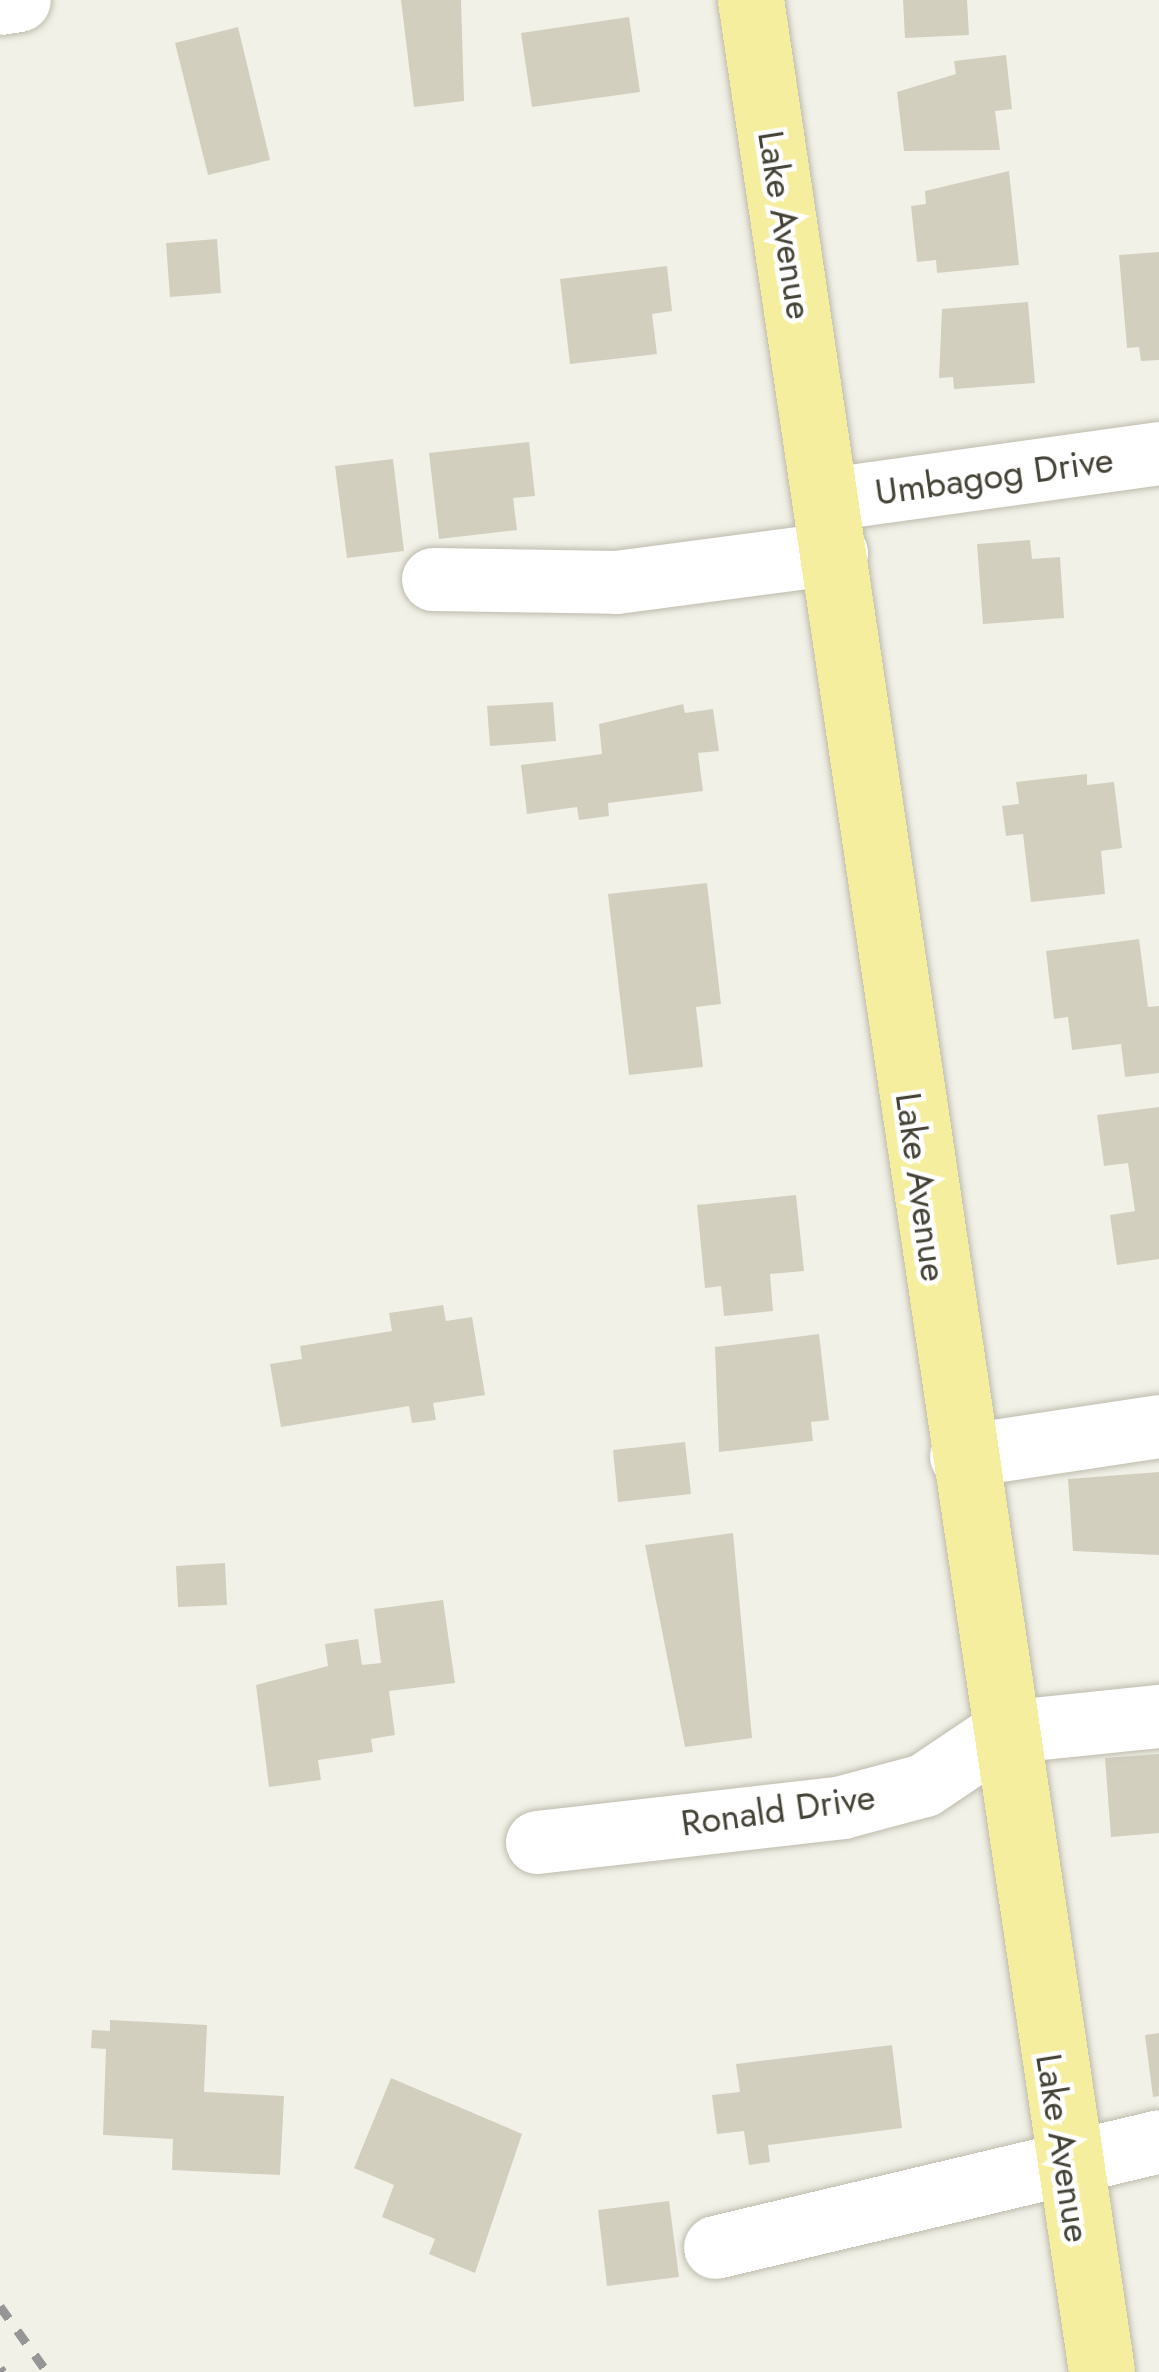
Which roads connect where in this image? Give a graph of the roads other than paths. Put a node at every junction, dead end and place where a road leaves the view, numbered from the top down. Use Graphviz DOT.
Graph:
graph roads {
  1 [pos="19,0"];
  2 [pos="751,0"];
  3 [pos="0,3"];
  4 [pos="1159,453"];
  5 [pos="832,526"];
  6 [pos="433,579"];
  7 [pos="1159,1426"];
  8 [pos="961,1456"];
  9 [pos="1159,1715"];
  10 [pos="1004,1732"];
  11 [pos="537,1842"];
  12 [pos="1159,2141"];
  13 [pos="1063,2158"];
  14 [pos="715,2247"];
  15 [pos="1102,2372"];
  1 -- 3 [label="street"];
  2 -- 5 [label="main road, Lake Avenue"];
  4 -- 5 [label="street, Umbagog Drive"];
  5 -- 6 [label="street, Umbagog Drive"];
  5 -- 8 [label="main road, Lake Avenue"];
  7 -- 8 [label="street"];
  8 -- 10 [label="main road, Lake Avenue"];
  9 -- 10 [label="street"];
  10 -- 11 [label="street, Ronald Drive"];
  10 -- 13 [label="main road, Lake Avenue"];
  12 -- 13 [label="street"];
  13 -- 14 [label="street"];
  13 -- 15 [label="main road, Lake Avenue"];
}
